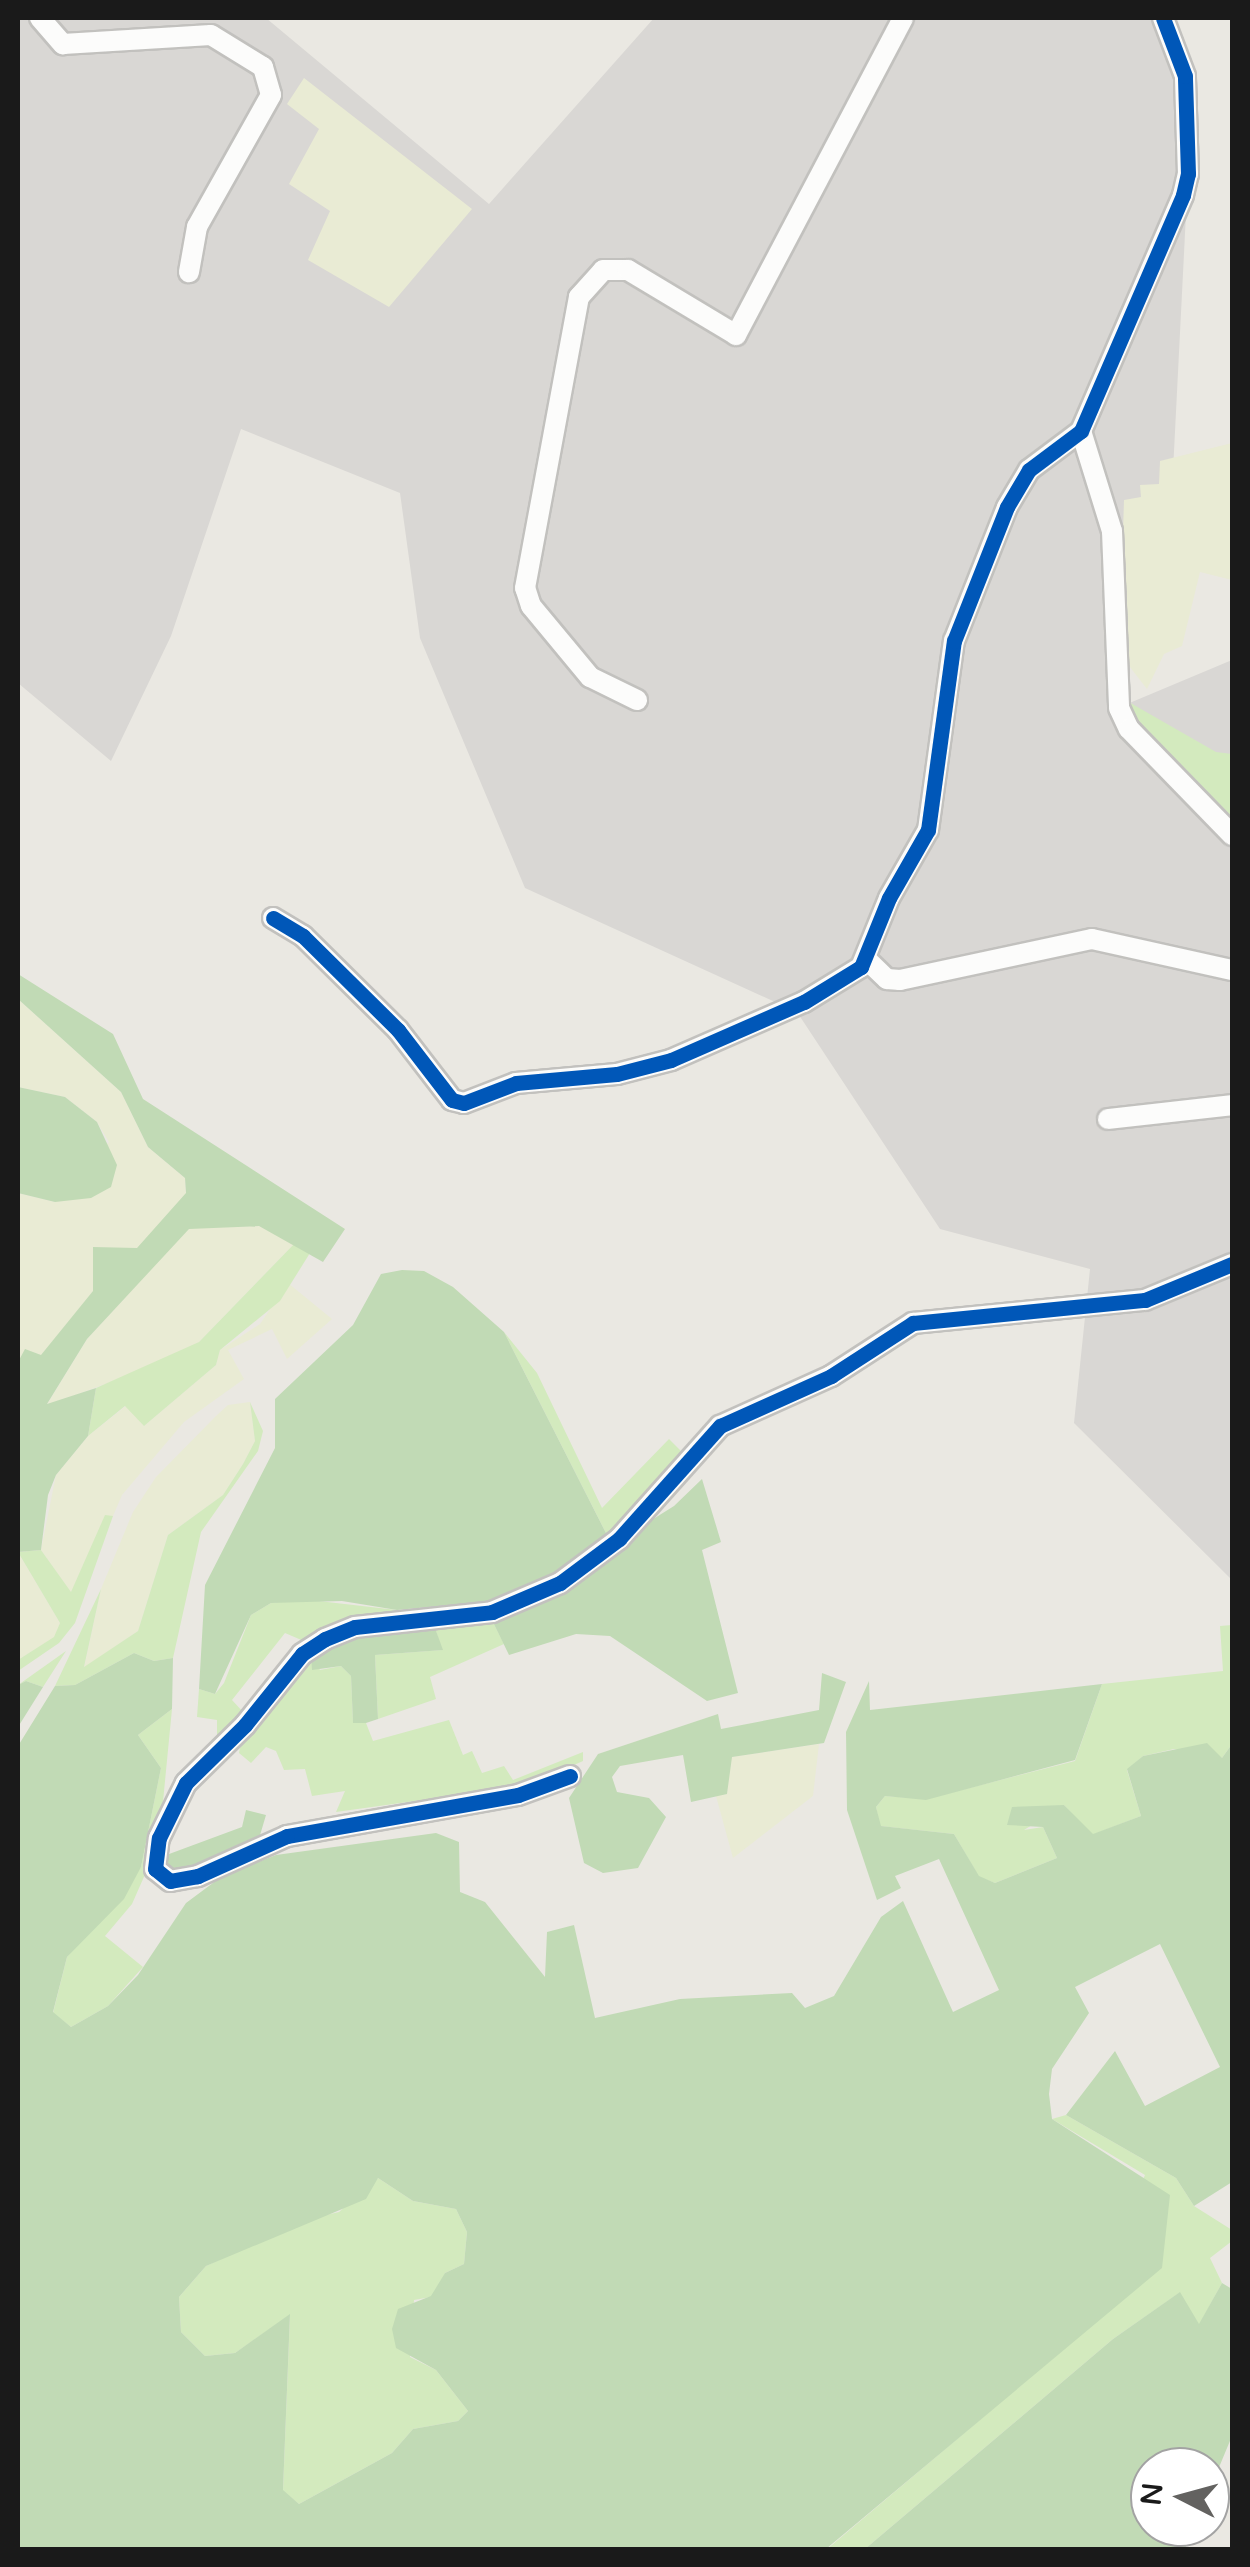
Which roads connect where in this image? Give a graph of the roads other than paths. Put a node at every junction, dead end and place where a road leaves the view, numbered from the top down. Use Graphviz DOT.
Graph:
graph roads {
  1 [pos="40,18"];
  2 [pos="902,18"];
  3 [pos="1163,18"];
  4 [pos="189,272"];
  5 [pos="1080,431"];
  6 [pos="637,700"];
  7 [pos="1232,835"];
  8 [pos="273,918"];
  9 [pos="866,958"];
  10 [pos="1232,970"];
  11 [pos="1232,1104"];
  12 [pos="1108,1119"];
  13 [pos="1232,1264"];
  14 [pos="570,1776"];
  1 -- 4 [label="street"];
  2 -- 6 [label="street"];
  3 -- 5 [label="street"];
  5 -- 7 [label="street"];
  5 -- 9 [label="street"];
  8 -- 9 [label="street"];
  9 -- 10 [label="street"];
  11 -- 12 [label="street"];
  13 -- 14 [label="street"];
}
